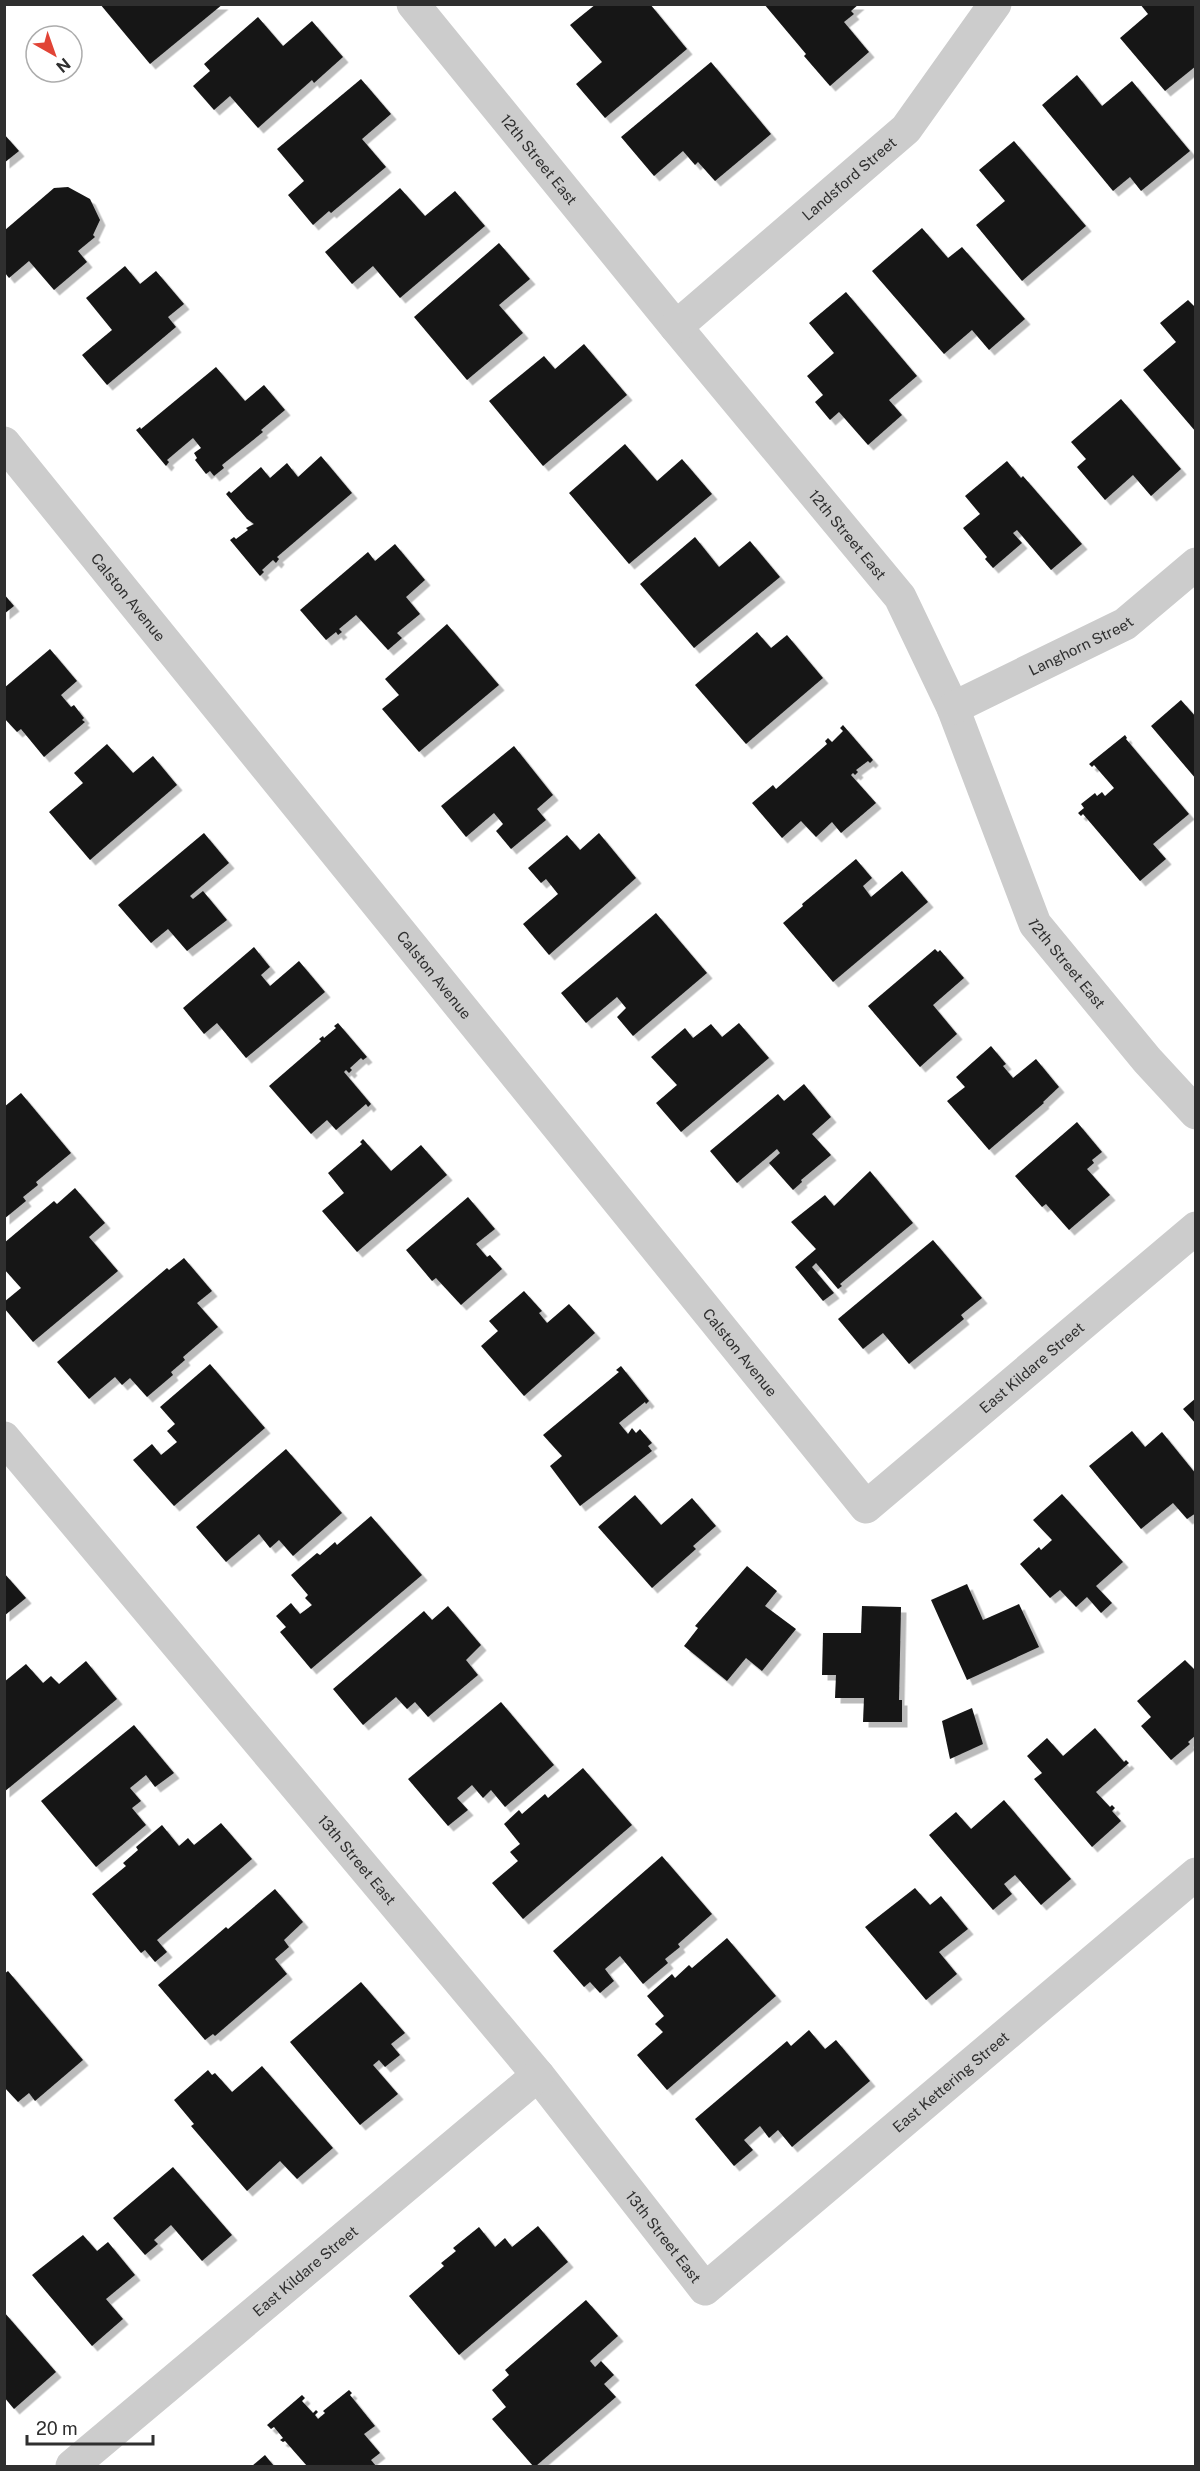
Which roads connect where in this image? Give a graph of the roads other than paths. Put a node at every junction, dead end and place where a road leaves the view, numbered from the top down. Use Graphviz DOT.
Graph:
graph roads {
  1 [pos="413,4"];
  2 [pos="995,4"];
  3 [pos="676,327"];
  4 [pos="4,443"];
  5 [pos="1196,564"];
  6 [pos="953,708"];
  7 [pos="1196,1113"];
  8 [pos="1196,1228"];
  9 [pos="4,1438"];
  10 [pos="866,1507"];
  11 [pos="1196,1874"];
  12 [pos="538,2075"];
  13 [pos="705,2289"];
  14 [pos="72,2466"];
  1 -- 3 [label="street, 12th Street East"];
  2 -- 3 [label="street, Landsford Street"];
  3 -- 6 [label="street, 12th Street East"];
  4 -- 10 [label="street, Calston Avenue"];
  5 -- 6 [label="street, Langhorn Street"];
  6 -- 7 [label="street, 12th Street East"];
  8 -- 10 [label="street, East Kildare Street"];
  9 -- 12 [label="street, 13th Street East"];
  11 -- 13 [label="street, East Kettering Street"];
  12 -- 13 [label="street, 13th Street East"];
  12 -- 14 [label="street, East Kildare Street"];
}
